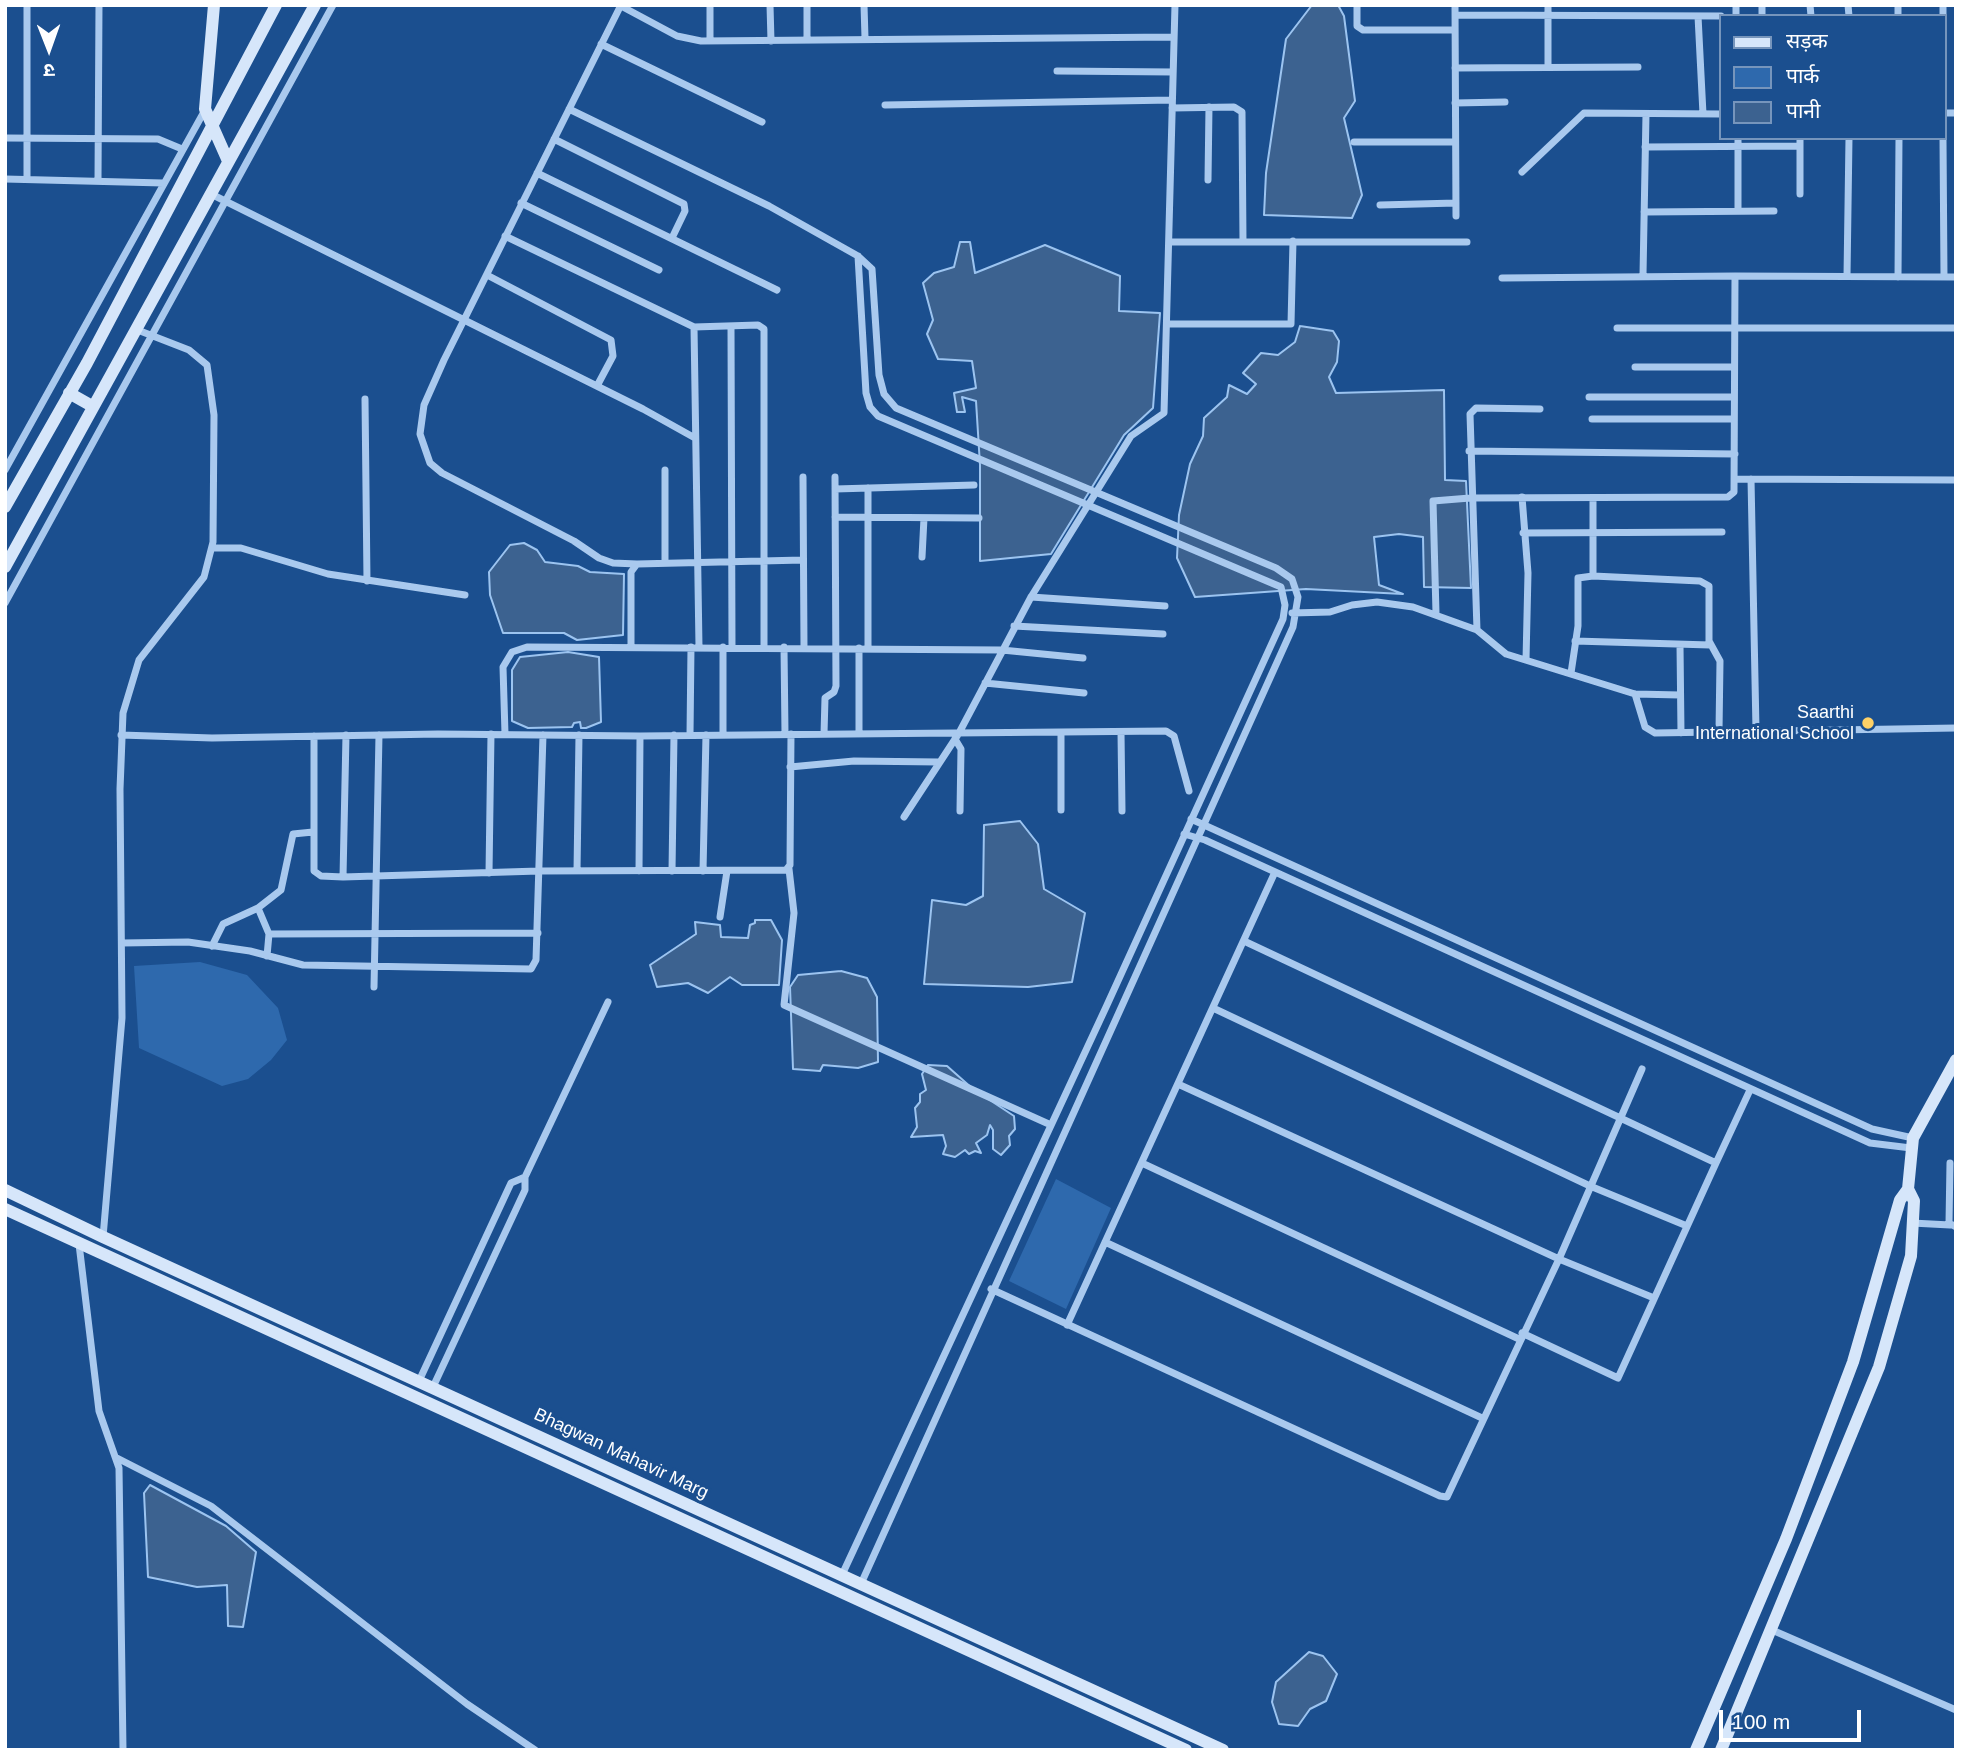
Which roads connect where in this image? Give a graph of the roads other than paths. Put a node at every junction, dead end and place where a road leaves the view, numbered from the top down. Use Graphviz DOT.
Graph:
graph roads {
  1 [pos="27,5"];
  2 [pos="99,5"];
  3 [pos="214,5"];
  4 [pos="276,5"];
  5 [pos="315,5"];
  6 [pos="333,5"];
  7 [pos="621,5"];
  8 [pos="710,5"];
  9 [pos="770,5"];
  10 [pos="807,5"];
  11 [pos="864,5"];
  12 [pos="1175,5"];
  13 [pos="1357,5"];
  14 [pos="1455,5"];
  15 [pos="1548,5"];
  16 [pos="1455,15"];
  17 [pos="1548,15"];
  18 [pos="1698,16"];
  19 [pos="1720,16"];
  20 [pos="1455,30"];
  21 [pos="1174,37"];
  22 [pos="865,38"];
  23 [pos="807,40"];
  24 [pos="710,41"];
  25 [pos="771,41"];
  26 [pos="601,44"];
  27 [pos="1548,66"];
  28 [pos="1638,67"];
  29 [pos="1455,68"];
  30 [pos="1057,71"];
  31 [pos="1173,72"];
  32 [pos="1505,102"];
  33 [pos="1455,103"];
  34 [pos="1172,104"];
  35 [pos="885,105"];
  36 [pos="1209,107"];
  37 [pos="205,109"];
  38 [pos="569,109"];
  39 [pos="1646,114"];
  40 [pos="1703,114"];
  41 [pos="1720,114"];
  42 [pos="762,122"];
  43 [pos="212,124"];
  44 [pos="5,138"];
  45 [pos="27,138"];
  46 [pos="98,138"];
  47 [pos="554,139"];
  48 [pos="1849,140"];
  49 [pos="1899,140"];
  50 [pos="1943,140"];
  51 [pos="1354,142"];
  52 [pos="1455,142"];
  53 [pos="1800,142"];
  54 [pos="1738,143"];
  55 [pos="1645,146"];
  56 [pos="182,149"];
  57 [pos="228,161"];
  58 [pos="1522,172"];
  59 [pos="537,173"];
  60 [pos="5,179"];
  61 [pos="27,179"];
  62 [pos="98,180"];
  63 [pos="1208,180"];
  64 [pos="163,183"];
  65 [pos="209,193"];
  66 [pos="1800,194"];
  67 [pos="224,201"];
  68 [pos="1456,203"];
  69 [pos="522,204"];
  70 [pos="1380,205"];
  71 [pos="1738,211"];
  72 [pos="1774,211"];
  73 [pos="1644,212"];
  74 [pos="1456,216"];
  75 [pos="505,236"];
  76 [pos="672,238"];
  77 [pos="1293,241"];
  78 [pos="1169,242"];
  79 [pos="1243,242"];
  80 [pos="1467,242"];
  81 [pos="858,256"];
  82 [pos="659,270"];
  83 [pos="486,275"];
  84 [pos="1643,275"];
  85 [pos="1735,276"];
  86 [pos="1847,276"];
  87 [pos="1898,277"];
  88 [pos="1944,277"];
  89 [pos="1956,277"];
  90 [pos="1502,278"];
  91 [pos="777,290"];
  92 [pos="465,320"];
  93 [pos="1167,324"];
  94 [pos="694,327"];
  95 [pos="731,327"];
  96 [pos="1734,327"];
  97 [pos="1616,328"];
  98 [pos="1956,328"];
  99 [pos="135,329"];
  100 [pos="150,335"];
  101 [pos="1635,367"];
  102 [pos="1734,367"];
  103 [pos="597,386"];
  104 [pos="69,393"];
  105 [pos="1589,397"];
  106 [pos="1734,397"];
  107 [pos="365,399"];
  108 [pos="92,406"];
  109 [pos="1540,409"];
  110 [pos="1592,419"];
  111 [pos="1734,419"];
  112 [pos="695,439"];
  113 [pos="1469,452"];
  114 [pos="1735,454"];
  115 [pos="5,470"];
  116 [pos="665,470"];
  117 [pos="803,477"];
  118 [pos="835,477"];
  119 [pos="1734,480"];
  120 [pos="1751,480"];
  121 [pos="1956,480"];
  122 [pos="974,485"];
  123 [pos="868,488"];
  124 [pos="835,489"];
  125 [pos="1098,491"];
  126 [pos="1522,497"];
  127 [pos="1470,498"];
  128 [pos="1593,499"];
  129 [pos="1089,505"];
  130 [pos="5,507"];
  131 [pos="835,517"];
  132 [pos="868,517"];
  133 [pos="923,518"];
  134 [pos="979,518"];
  135 [pos="1593,532"];
  136 [pos="1722,532"];
  137 [pos="1523,533"];
  138 [pos="212,548"];
  139 [pos="922,557"];
  140 [pos="803,560"];
  141 [pos="732,561"];
  142 [pos="763,561"];
  143 [pos="665,562"];
  144 [pos="700,562"];
  145 [pos="637,564"];
  146 [pos="5,567"];
  147 [pos="1594,576"];
  148 [pos="367,581"];
  149 [pos="465,595"];
  150 [pos="1031,597"];
  151 [pos="5,603"];
  152 [pos="1165,606"];
  153 [pos="1284,613"];
  154 [pos="1296,613"];
  155 [pos="1436,614"];
  156 [pos="1014,626"];
  157 [pos="1477,630"];
  158 [pos="1163,634"];
  159 [pos="1575,641"];
  160 [pos="1680,645"];
  161 [pos="1710,645"];
  162 [pos="631,647"];
  163 [pos="695,647"];
  164 [pos="723,647"];
  165 [pos="732,647"];
  166 [pos="764,647"];
  167 [pos="784,647"];
  168 [pos="804,647"];
  169 [pos="835,648"];
  170 [pos="859,648"];
  171 [pos="869,648"];
  172 [pos="1002,650"];
  173 [pos="1083,658"];
  174 [pos="1526,660"];
  175 [pos="1572,673"];
  176 [pos="985,683"];
  177 [pos="1084,693"];
  178 [pos="1635,694"];
  179 [pos="1680,695"];
  180 [pos="1956,728"];
  181 [pos="1756,730"];
  182 [pos="1718,731"];
  183 [pos="1121,732"];
  184 [pos="1060,733"];
  185 [pos="1681,733"];
  186 [pos="491,734"];
  187 [pos="505,734"];
  188 [pos="543,734"];
  189 [pos="788,734"];
  190 [pos="824,734"];
  191 [pos="859,734"];
  192 [pos="121,735"];
  193 [pos="346,735"];
  194 [pos="379,735"];
  195 [pos="674,735"];
  196 [pos="690,735"];
  197 [pos="706,735"];
  198 [pos="723,735"];
  199 [pos="314,736"];
  200 [pos="579,736"];
  201 [pos="640,736"];
  202 [pos="957,736"];
  203 [pos="939,762"];
  204 [pos="790,767"];
  205 [pos="1189,791"];
  206 [pos="1061,810"];
  207 [pos="960,811"];
  208 [pos="1122,811"];
  209 [pos="904,817"];
  210 [pos="1191,819"];
  211 [pos="1204,824"];
  212 [pos="313,832"];
  213 [pos="1184,834"];
  214 [pos="1198,838"];
  215 [pos="789,869"];
  216 [pos="538,871"];
  217 [pos="577,871"];
  218 [pos="639,871"];
  219 [pos="671,871"];
  220 [pos="703,871"];
  221 [pos="727,871"];
  222 [pos="1275,872"];
  223 [pos="489,873"];
  224 [pos="378,876"];
  225 [pos="343,877"];
  226 [pos="258,908"];
  227 [pos="720,918"];
  228 [pos="537,933"];
  229 [pos="269,934"];
  230 [pos="373,935"];
  231 [pos="1244,941"];
  232 [pos="122,943"];
  233 [pos="212,946"];
  234 [pos="267,956"];
  235 [pos="374,968"];
  236 [pos="374,988"];
  237 [pos="608,1002"];
  238 [pos="1213,1008"];
  239 [pos="1956,1060"];
  240 [pos="1642,1069"];
  241 [pos="1178,1084"];
  242 [pos="1750,1090"];
  243 [pos="1621,1119"];
  244 [pos="1051,1125"];
  245 [pos="1912,1143"];
  246 [pos="1716,1163"];
  247 [pos="1950,1163"];
  248 [pos="1144,1164"];
  249 [pos="525,1177"];
  250 [pos="1590,1186"];
  251 [pos="1908,1189"];
  252 [pos="5,1190"];
  253 [pos="5,1209"];
  254 [pos="1912,1223"];
  255 [pos="1687,1226"];
  256 [pos="1953,1226"];
  257 [pos="103,1237"];
  258 [pos="1105,1242"];
  259 [pos="79,1244"];
  260 [pos="1559,1259"];
  261 [pos="991,1289"];
  262 [pos="1654,1298"];
  263 [pos="1068,1325"];
  264 [pos="1520,1336"];
  265 [pos="419,1381"];
  266 [pos="433,1387"];
  267 [pos="1482,1418"];
  268 [pos="117,1458"];
  269 [pos="839,1581"];
  270 [pos="858,1590"];
  271 [pos="1772,1630"];
  272 [pos="1956,1710"];
  273 [pos="526,1747"];
  274 [pos="123,1750"];
  275 [pos="536,1750"];
  276 [pos="1186,1750"];
  277 [pos="1223,1750"];
  278 [pos="1696,1750"];
  279 [pos="1721,1750"];
  1 -- 45 [label="street"];
  2 -- 46 [label="street"];
  3 -- 37 [label="street"];
  4 -- 43 [label="street"];
  5 -- 57 [label="street"];
  6 -- 67 [label="street"];
  7 -- 24 [label="street"];
  7 -- 26 [label="street"];
  8 -- 24 [label="street"];
  9 -- 25 [label="street"];
  10 -- 23 [label="street"];
  11 -- 22 [label="street"];
  12 -- 21 [label="street"];
  13 -- 20 [label="street"];
  14 -- 16 [label="street"];
  15 -- 17 [label="street"];
  16 -- 17 [label="street"];
  16 -- 20 [label="street"];
  17 -- 18 [label="street"];
  17 -- 27 [label="street"];
  18 -- 19 [label="street"];
  18 -- 40 [label="street"];
  20 -- 29 [label="street"];
  21 -- 22 [label="street"];
  21 -- 31 [label="street"];
  22 -- 23 [label="street"];
  23 -- 25 [label="street"];
  24 -- 25 [label="street"];
  26 -- 38 [label="street"];
  26 -- 42 [label="street"];
  27 -- 28 [label="street"];
  27 -- 29 [label="street"];
  29 -- 33 [label="street"];
  30 -- 31 [label="street"];
  31 -- 34 [label="street"];
  32 -- 33 [label="street"];
  33 -- 52 [label="street"];
  34 -- 35 [label="street"];
  34 -- 36 [label="street"];
  34 -- 78 [label="street"];
  36 -- 63 [label="street"];
  36 -- 79 [label="street"];
  37 -- 43 [label="street"];
  37 -- 56 [label="street"];
  38 -- 47 [label="street"];
  38 -- 81 [label="street"];
  39 -- 40 [label="street"];
  39 -- 55 [label="street"];
  39 -- 58 [label="street"];
  40 -- 41 [label="street"];
  43 -- 57 [label="street"];
  43 -- 104 [label="street"];
  44 -- 45 [label="street"];
  45 -- 46 [label="street"];
  45 -- 61 [label="street"];
  46 -- 56 [label="street"];
  46 -- 62 [label="street"];
  47 -- 59 [label="street"];
  47 -- 76 [label="street"];
  48 -- 86 [label="street"];
  49 -- 87 [label="street"];
  50 -- 88 [label="street"];
  51 -- 52 [label="street"];
  52 -- 68 [label="street"];
  53 -- 54 [label="street"];
  53 -- 66 [label="street"];
  54 -- 55 [label="street"];
  54 -- 71 [label="street"];
  55 -- 73 [label="street"];
  56 -- 64 [label="street"];
  57 -- 65 [label="street"];
  59 -- 69 [label="street"];
  59 -- 76 [label="street"];
  60 -- 61 [label="street"];
  61 -- 62 [label="street"];
  62 -- 64 [label="street"];
  64 -- 115 [label="street"];
  65 -- 67 [label="street"];
  65 -- 99 [label="street"];
  67 -- 92 [label="street"];
  67 -- 100 [label="street"];
  68 -- 70 [label="street"];
  68 -- 74 [label="street"];
  69 -- 75 [label="street"];
  69 -- 82 [label="street"];
  71 -- 72 [label="street"];
  71 -- 73 [label="street"];
  73 -- 84 [label="street"];
  75 -- 83 [label="street"];
  75 -- 94 [label="street"];
  76 -- 91 [label="street"];
  77 -- 79 [label="street"];
  77 -- 80 [label="street"];
  77 -- 93 [label="street"];
  78 -- 79 [label="street"];
  78 -- 93 [label="street"];
  81 -- 125 [label="street"];
  81 -- 129 [label="street"];
  83 -- 92 [label="street"];
  83 -- 103 [label="street"];
  84 -- 85 [label="street"];
  84 -- 90 [label="street"];
  85 -- 86 [label="street"];
  85 -- 96 [label="street"];
  86 -- 87 [label="street"];
  87 -- 88 [label="street"];
  88 -- 89 [label="street"];
  92 -- 103 [label="street"];
  92 -- 145 [label="street"];
  93 -- 125 [label="street"];
  94 -- 95 [label="street"];
  94 -- 112 [label="street"];
  95 -- 141 [label="street"];
  95 -- 142 [label="street"];
  96 -- 97 [label="street"];
  96 -- 98 [label="street"];
  96 -- 102 [label="street"];
  99 -- 100 [label="street"];
  99 -- 108 [label="street"];
  100 -- 138 [label="street"];
  100 -- 151 [label="street"];
  101 -- 102 [label="street"];
  102 -- 106 [label="street"];
  103 -- 112 [label="street"];
  104 -- 108 [label="street"];
  104 -- 130 [label="street"];
  105 -- 106 [label="street"];
  106 -- 111 [label="street"];
  107 -- 148 [label="street"];
  108 -- 146 [label="street"];
  109 -- 113 [label="street"];
  110 -- 111 [label="street"];
  111 -- 114 [label="street"];
  112 -- 144 [label="street"];
  113 -- 114 [label="street"];
  113 -- 127 [label="street"];
  114 -- 119 [label="street"];
  116 -- 143 [label="street"];
  117 -- 140 [label="street"];
  118 -- 124 [label="street"];
  119 -- 120 [label="street"];
  119 -- 128 [label="street"];
  120 -- 121 [label="street"];
  120 -- 181 [label="street"];
  122 -- 123 [label="street"];
  123 -- 124 [label="street"];
  123 -- 132 [label="street"];
  124 -- 131 [label="street"];
  125 -- 129 [label="street"];
  125 -- 154 [label="street"];
  126 -- 127 [label="street"];
  126 -- 128 [label="street"];
  126 -- 137 [label="street"];
  127 -- 155 [label="street"];
  127 -- 157 [label="street"];
  128 -- 135 [label="street"];
  129 -- 150 [label="street"];
  129 -- 153 [label="street"];
  131 -- 132 [label="street"];
  131 -- 169 [label="street"];
  132 -- 133 [label="street"];
  132 -- 171 [label="street"];
  133 -- 134 [label="street"];
  133 -- 139 [label="street"];
  135 -- 136 [label="street"];
  135 -- 137 [label="street"];
  135 -- 147 [label="street"];
  137 -- 174 [label="street"];
  138 -- 148 [label="street"];
  138 -- 192 [label="street"];
  140 -- 142 [label="street"];
  140 -- 168 [label="street"];
  141 -- 142 [label="street"];
  141 -- 144 [label="street"];
  141 -- 165 [label="street"];
  142 -- 166 [label="street"];
  143 -- 144 [label="street"];
  143 -- 145 [label="street"];
  144 -- 163 [label="street"];
  145 -- 162 [label="street"];
  147 -- 159 [label="street"];
  147 -- 161 [label="street"];
  148 -- 149 [label="street"];
  150 -- 152 [label="street"];
  150 -- 156 [label="street"];
  153 -- 154 [label="street"];
  153 -- 210 [label="street"];
  154 -- 155 [label="street"];
  154 -- 211 [label="street"];
  155 -- 157 [label="street"];
  156 -- 158 [label="street"];
  156 -- 172 [label="street"];
  157 -- 174 [label="street"];
  159 -- 160 [label="street"];
  159 -- 175 [label="street"];
  160 -- 161 [label="street"];
  160 -- 179 [label="street"];
  161 -- 182 [label="street"];
  162 -- 163 [label="street"];
  162 -- 187 [label="street"];
  163 -- 164 [label="street"];
  163 -- 196 [label="street"];
  164 -- 165 [label="street"];
  164 -- 198 [label="street"];
  165 -- 166 [label="street"];
  166 -- 167 [label="street"];
  167 -- 168 [label="street"];
  167 -- 189 [label="street"];
  168 -- 169 [label="street"];
  169 -- 170 [label="street"];
  169 -- 190 [label="street"];
  170 -- 171 [label="street"];
  170 -- 191 [label="street"];
  171 -- 172 [label="street"];
  172 -- 173 [label="street"];
  172 -- 176 [label="street"];
  174 -- 175 [label="street"];
  175 -- 178 [label="street"];
  176 -- 177 [label="street"];
  176 -- 202 [label="street"];
  178 -- 179 [label="street"];
  178 -- 185 [label="street"];
  179 -- 185 [label="street"];
  180 -- 181 [label="street"];
  181 -- 182 [label="street"];
  182 -- 185 [label="street"];
  183 -- 184 [label="street"];
  183 -- 205 [label="street"];
  183 -- 208 [label="street"];
  184 -- 202 [label="street"];
  184 -- 206 [label="street"];
  186 -- 187 [label="street"];
  186 -- 194 [label="street"];
  186 -- 223 [label="street"];
  187 -- 188 [label="street"];
  188 -- 200 [label="street"];
  188 -- 216 [label="street"];
  189 -- 190 [label="street"];
  189 -- 198 [label="street"];
  189 -- 204 [label="street"];
  190 -- 191 [label="street"];
  191 -- 202 [label="street"];
  192 -- 199 [label="street"];
  192 -- 232 [label="street"];
  193 -- 194 [label="street"];
  193 -- 199 [label="street"];
  193 -- 225 [label="street"];
  194 -- 224 [label="street"];
  195 -- 196 [label="street"];
  195 -- 201 [label="street"];
  195 -- 219 [label="street"];
  196 -- 197 [label="street"];
  197 -- 198 [label="street"];
  197 -- 220 [label="street"];
  199 -- 212 [label="street"];
  200 -- 201 [label="street"];
  200 -- 217 [label="street"];
  201 -- 218 [label="street"];
  202 -- 203 [label="street"];
  202 -- 207 [label="street"];
  203 -- 204 [label="street"];
  203 -- 209 [label="street"];
  204 -- 215 [label="street"];
  210 -- 211 [label="street"];
  210 -- 213 [label="street"];
  211 -- 214 [label="street"];
  211 -- 245 [label="street"];
  212 -- 225 [label="street"];
  212 -- 226 [label="street"];
  213 -- 214 [label="street"];
  213 -- 244 [label="street"];
  214 -- 222 [label="street"];
  214 -- 261 [label="street"];
  215 -- 221 [label="street"];
  215 -- 244 [label="street"];
  216 -- 217 [label="street"];
  216 -- 223 [label="street"];
  216 -- 228 [label="street"];
  217 -- 218 [label="street"];
  218 -- 219 [label="street"];
  219 -- 220 [label="street"];
  220 -- 221 [label="street"];
  221 -- 227 [label="street"];
  222 -- 231 [label="street"];
  222 -- 242 [label="street"];
  223 -- 224 [label="street"];
  224 -- 225 [label="street"];
  224 -- 230 [label="street"];
  226 -- 229 [label="street"];
  226 -- 233 [label="street"];
  228 -- 230 [label="street"];
  228 -- 235 [label="street"];
  229 -- 230 [label="street"];
  229 -- 234 [label="street"];
  230 -- 235 [label="street"];
  231 -- 238 [label="street"];
  231 -- 243 [label="street"];
  232 -- 233 [label="street"];
  232 -- 257 [label="street"];
  233 -- 234 [label="street"];
  234 -- 235 [label="street"];
  235 -- 236 [label="street"];
  237 -- 249 [label="street"];
  238 -- 241 [label="street"];
  238 -- 250 [label="street"];
  239 -- 245 [label="street"];
  240 -- 243 [label="street"];
  241 -- 248 [label="street"];
  241 -- 260 [label="street"];
  242 -- 245 [label="street"];
  242 -- 246 [label="street"];
  243 -- 246 [label="street"];
  243 -- 250 [label="street"];
  244 -- 269 [label="street"];
  245 -- 251 [label="street"];
  246 -- 255 [label="street"];
  247 -- 256 [label="street"];
  248 -- 258 [label="street"];
  248 -- 264 [label="street"];
  249 -- 265 [label="street"];
  249 -- 266 [label="street"];
  250 -- 255 [label="street"];
  250 -- 260 [label="street"];
  251 -- 254 [label="street"];
  251 -- 278 [label="street"];
  252 -- 257 [label="street, Bhagwan Mahavir Marg"];
  253 -- 259 [label="street, Bhagwan Mahavir Marg"];
  254 -- 256 [label="street"];
  254 -- 271 [label="street"];
  255 -- 262 [label="street"];
  257 -- 265 [label="street, Bhagwan Mahavir Marg"];
  258 -- 263 [label="street"];
  258 -- 267 [label="street"];
  259 -- 268 [label="street"];
  259 -- 269 [label="street, Bhagwan Mahavir Marg"];
  260 -- 262 [label="street"];
  260 -- 264 [label="street"];
  261 -- 263 [label="street"];
  261 -- 270 [label="street"];
  262 -- 264 [label="street"];
  263 -- 267 [label="street"];
  264 -- 267 [label="street"];
  265 -- 266 [label="street, Bhagwan Mahavir Marg"];
  266 -- 269 [label="street, Bhagwan Mahavir Marg"];
  268 -- 273 [label="street"];
  268 -- 274 [label="street"];
  269 -- 270 [label="street, Bhagwan Mahavir Marg"];
  270 -- 276 [label="street, Bhagwan Mahavir Marg"];
  270 -- 277 [label="street, Bhagwan Mahavir Marg"];
  271 -- 272 [label="street"];
  271 -- 279 [label="street"];
  273 -- 275 [label="street"];
}
